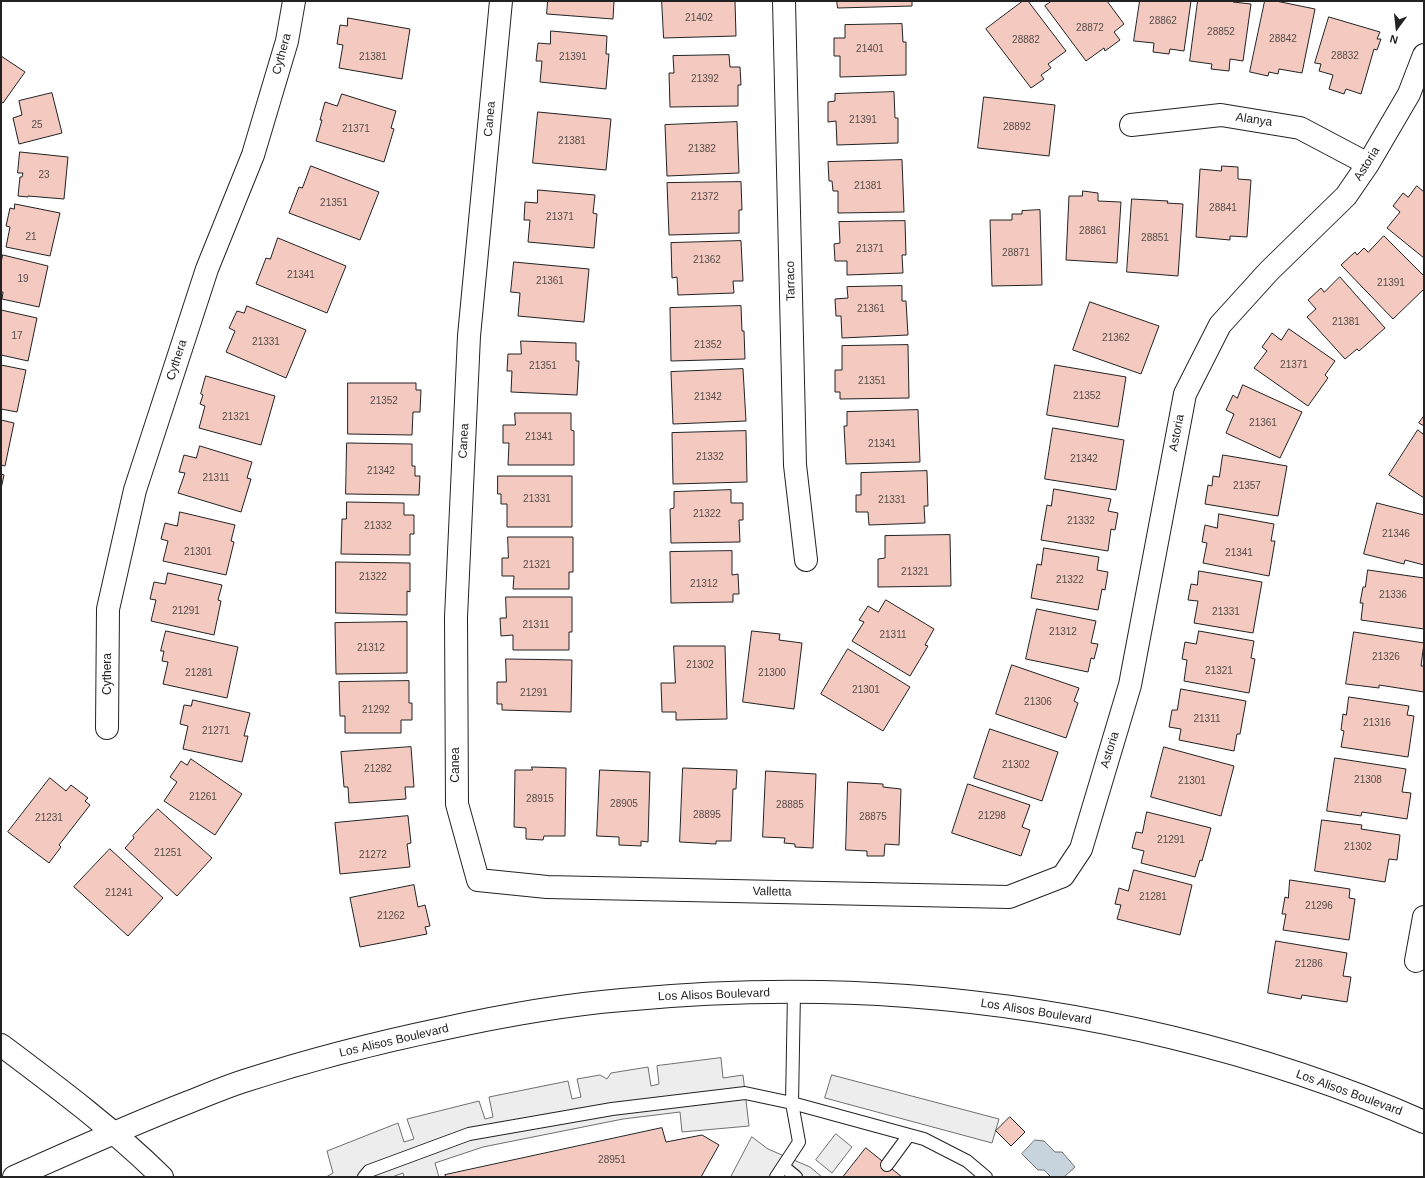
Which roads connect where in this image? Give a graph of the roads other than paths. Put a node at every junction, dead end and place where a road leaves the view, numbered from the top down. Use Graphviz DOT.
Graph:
graph roads {
  1 [pos="294,1"];
  2 [pos="501,1"];
  3 [pos="784,1"];
  4 [pos="1424,54"];
  5 [pos="1131,125"];
  6 [pos="1368,164"];
  7 [pos="806,560"];
  8 [pos="107,728"];
  9 [pos="1063,876"];
  10 [pos="478,880"];
  11 [pos="1424,917"];
  12 [pos="1416,961"];
  13 [pos="794,992"];
  14 [pos="1,1046"];
  15 [pos="792,1104"];
  16 [pos="1424,1122"];
  17 [pos="114,1132"];
  18 [pos="909,1135"];
  19 [pos="888,1165"];
  20 [pos="784,1167"];
  21 [pos="14,1177"];
  22 [pos="162,1177"];
  23 [pos="364,1177"];
  24 [pos="776,1177"];
  25 [pos="796,1177"];
  26 [pos="986,1177"];
  1 -- 8 [label="main road, Cythera"];
  2 -- 10 [label="main road, Canea"];
  3 -- 7 [label="main road, Tarraco"];
  4 -- 6 [label="main road, Astoria"];
  5 -- 6 [label="main road, Alanya"];
  6 -- 9 [label="main road, Astoria"];
  9 -- 10 [label="main road, Valletta"];
  11 -- 12 [label="main road"];
  13 -- 15 [label="lane"];
  13 -- 16 [label="main road, Los Alisos Boulevard"];
  13 -- 17 [label="main road, Los Alisos Boulevard"];
  14 -- 17 [label="main road"];
  15 -- 18 [label="lane"];
  15 -- 20 [label="lane"];
  15 -- 23 [label="lane"];
  17 -- 21 [label="main road, Los Alisos Boulevard"];
  17 -- 22 [label="main road"];
  18 -- 19 [label="lane"];
  18 -- 26 [label="lane"];
  20 -- 24 [label="lane"];
  20 -- 25 [label="lane"];
}
